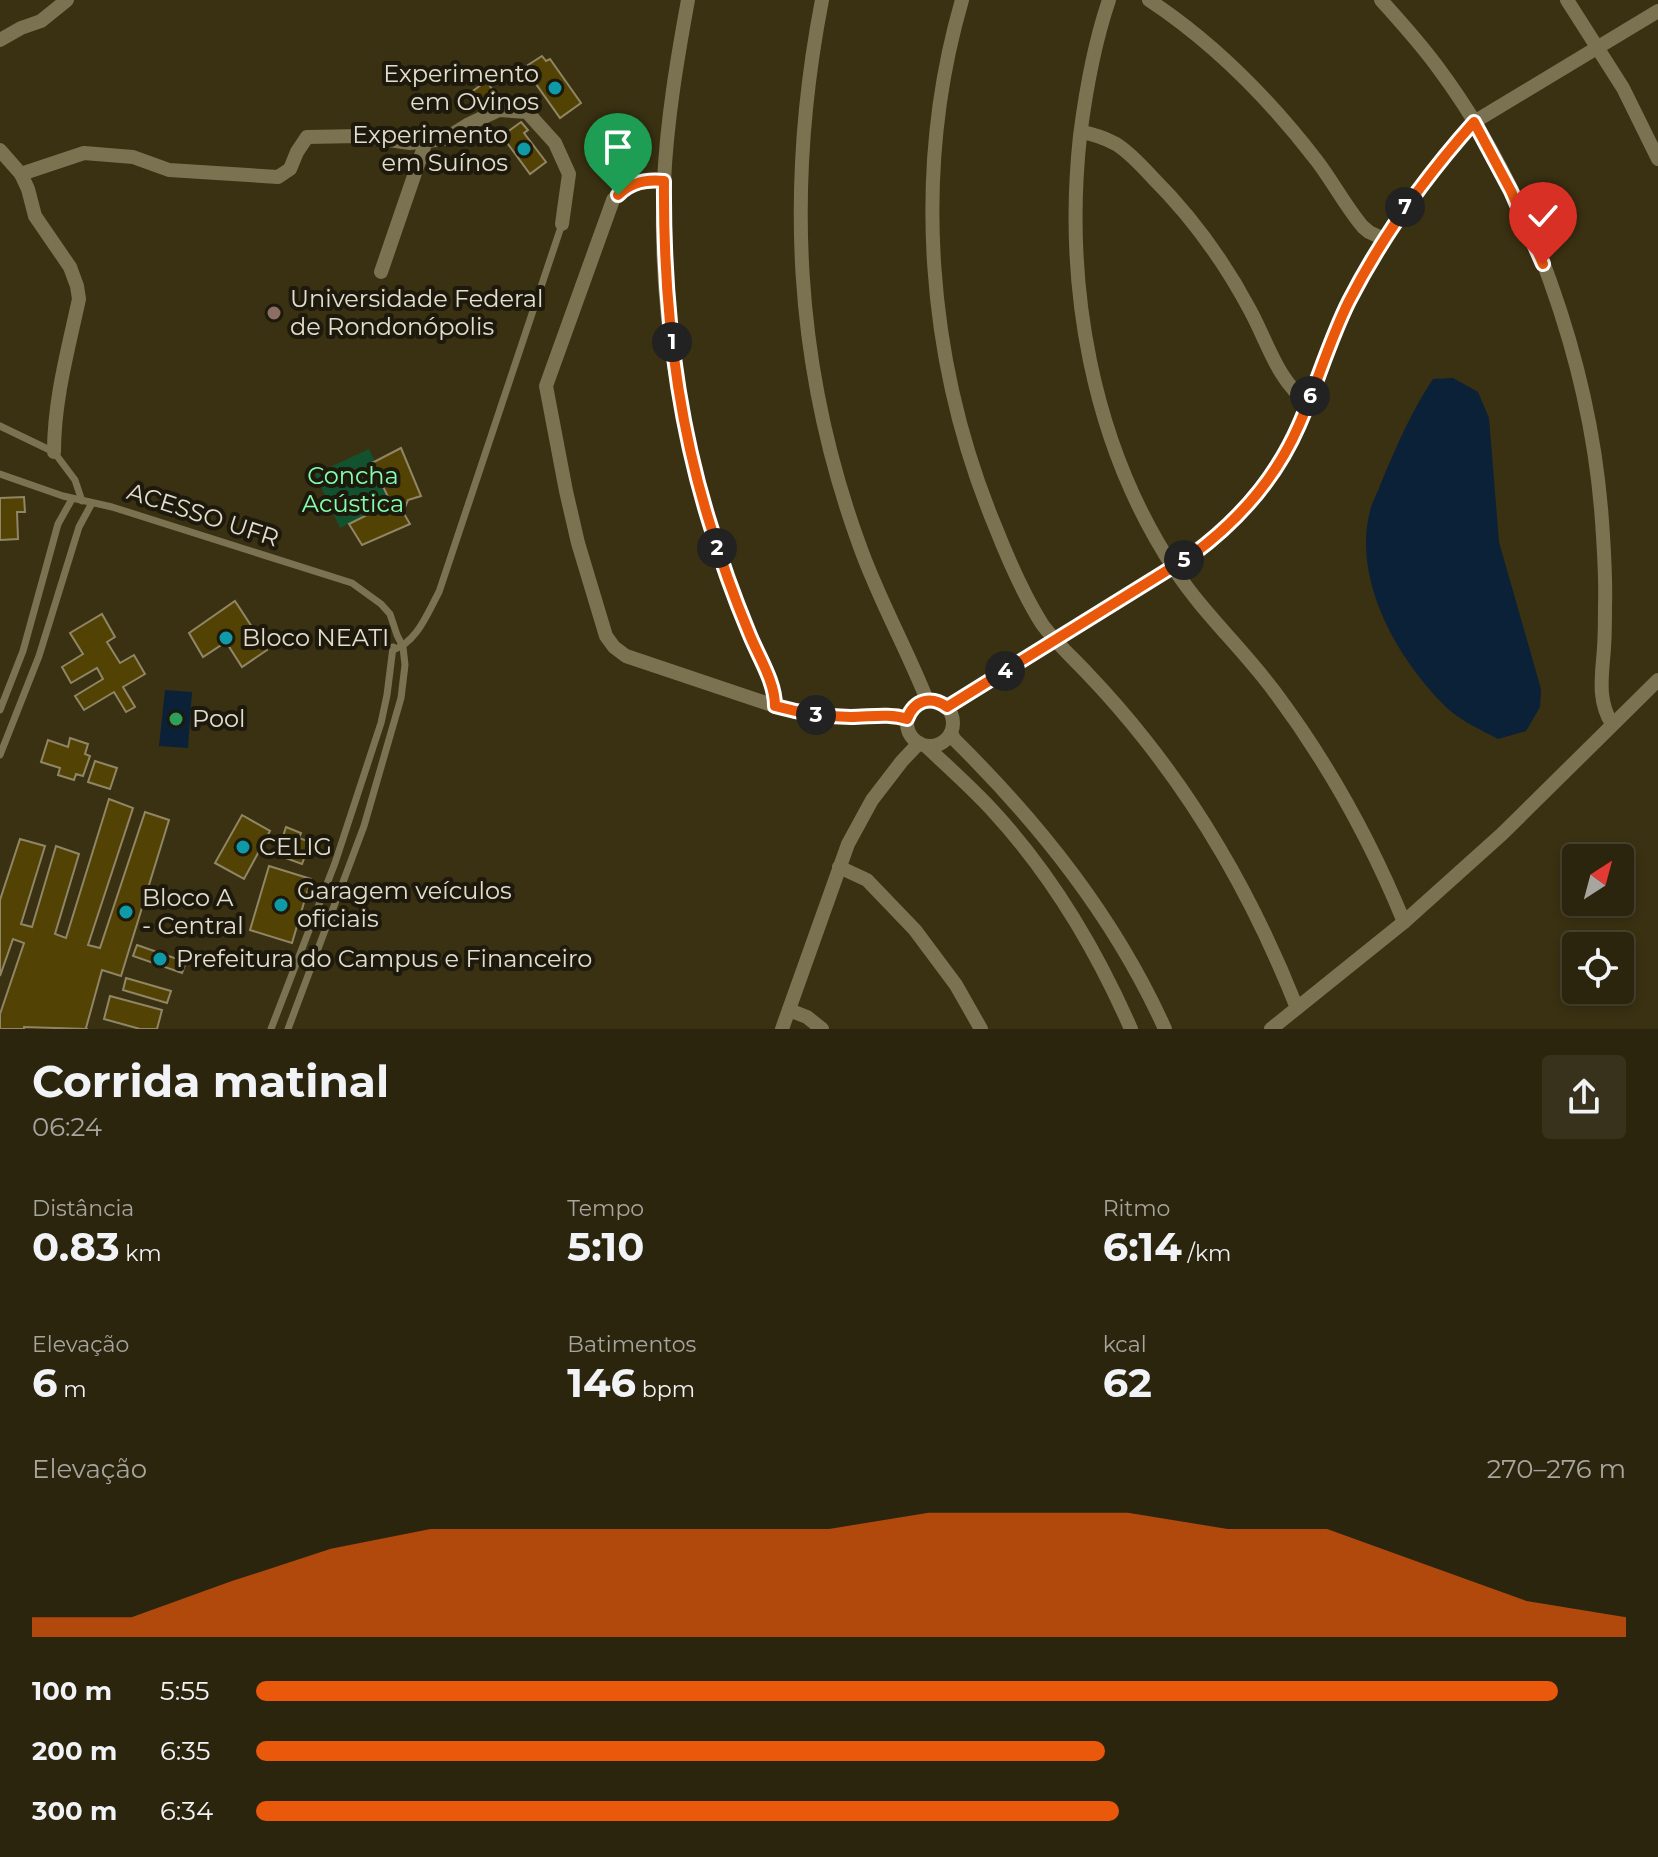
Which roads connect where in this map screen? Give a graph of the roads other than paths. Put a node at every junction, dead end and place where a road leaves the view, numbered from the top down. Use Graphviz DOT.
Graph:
graph roads {
  1 [pos="67,0"];
  2 [pos="688,0"];
  3 [pos="822,0"];
  4 [pos="962,0"];
  5 [pos="1109,0"];
  6 [pos="1149,0"];
  7 [pos="1381,0"];
  8 [pos="1567,0"];
  9 [pos="1658,11"];
  10 [pos="0,40"];
  11 [pos="1599,47"];
  12 [pos="1474,122"];
  13 [pos="1081,132"];
  14 [pos="426,141"];
  15 [pos="0,150"];
  16 [pos="1658,159"];
  17 [pos="21,174"];
  18 [pos="664,181"];
  19 [pos="562,224"];
  20 [pos="1384,239"];
  21 [pos="381,272"];
  22 [pos="1308,403"];
  23 [pos="0,426"];
  24 [pos="54,452"];
  25 [pos="0,474"];
  26 [pos="72,499"];
  27 [pos="82,501"];
  28 [pos="92,503"];
  29 [pos="1173,567"];
  30 [pos="397,635"];
  31 [pos="1054,640"];
  32 [pos="403,647"];
  33 [pos="393,650"];
  34 [pos="1658,680"];
  35 [pos="387,695"];
  36 [pos="401,698"];
  37 [pos="927,700"];
  38 [pos="775,706"];
  39 [pos="947,707"];
  40 [pos="0,710"];
  41 [pos="907,719"];
  42 [pos="1612,724"];
  43 [pos="951,733"];
  44 [pos="923,744"];
  45 [pos="0,755"];
  46 [pos="839,867"];
  47 [pos="321,919"];
  48 [pos="1404,922"];
  49 [pos="1297,1008"];
  50 [pos="789,1010"];
  51 [pos="271,1029"];
  52 [pos="288,1029"];
  53 [pos="782,1029"];
  54 [pos="822,1029"];
  55 [pos="981,1029"];
  56 [pos="1131,1029"];
  57 [pos="1165,1029"];
  58 [pos="1271,1029"];
  1 -- 10 [label="street"];
  2 -- 18 [label="street"];
  3 -- 37 [label="street"];
  4 -- 31 [label="street"];
  5 -- 13 [label="street"];
  6 -- 20 [label="street"];
  7 -- 12 [label="street"];
  8 -- 11 [label="street"];
  9 -- 11 [label="street"];
  11 -- 12 [label="street"];
  11 -- 16 [label="street"];
  12 -- 20 [label="street"];
  12 -- 42 [label="street"];
  13 -- 22 [label="street"];
  13 -- 29 [label="street"];
  14 -- 17 [label="street"];
  14 -- 19 [label="street"];
  14 -- 21 [label="street"];
  15 -- 17 [label="street"];
  17 -- 24 [label="street"];
  18 -- 38 [label="street"];
  18 -- 38 [label="street"];
  19 -- 32 [label="lane"];
  20 -- 22 [label="street"];
  22 -- 29 [label="street"];
  23 -- 24 [label="lane"];
  24 -- 27 [label="lane"];
  25 -- 26 [label="lane"];
  26 -- 27 [label="lane"];
  26 -- 40 [label="lane"];
  27 -- 28 [label="lane"];
  28 -- 30 [label="lane, ACESSO UFR"];
  28 -- 45 [label="lane, ACESSO UFR"];
  29 -- 31 [label="street"];
  29 -- 48 [label="street"];
  30 -- 32 [label="lane, ACESSO UFR"];
  30 -- 33 [label="lane"];
  31 -- 39 [label="street"];
  31 -- 49 [label="street"];
  32 -- 33 [label="lane"];
  32 -- 36 [label="lane, ACESSO UFR"];
  33 -- 35 [label="lane"];
  34 -- 42 [label="street"];
  35 -- 36 [label="lane"];
  35 -- 47 [label="lane"];
  36 -- 47 [label="lane, ACESSO UFR"];
  37 -- 39 [label="street"];
  37 -- 41 [label="street"];
  38 -- 41 [label="street"];
  39 -- 43 [label="street"];
  41 -- 44 [label="street"];
  42 -- 48 [label="street"];
  43 -- 44 [label="street"];
  43 -- 57 [label="street"];
  44 -- 46 [label="street"];
  44 -- 56 [label="street"];
  46 -- 50 [label="street"];
  46 -- 55 [label="street"];
  47 -- 51 [label="lane"];
  47 -- 52 [label="lane, ACESSO UFR"];
  48 -- 49 [label="street"];
  49 -- 58 [label="street"];
  50 -- 53 [label="street"];
  50 -- 54 [label="street"];
}
